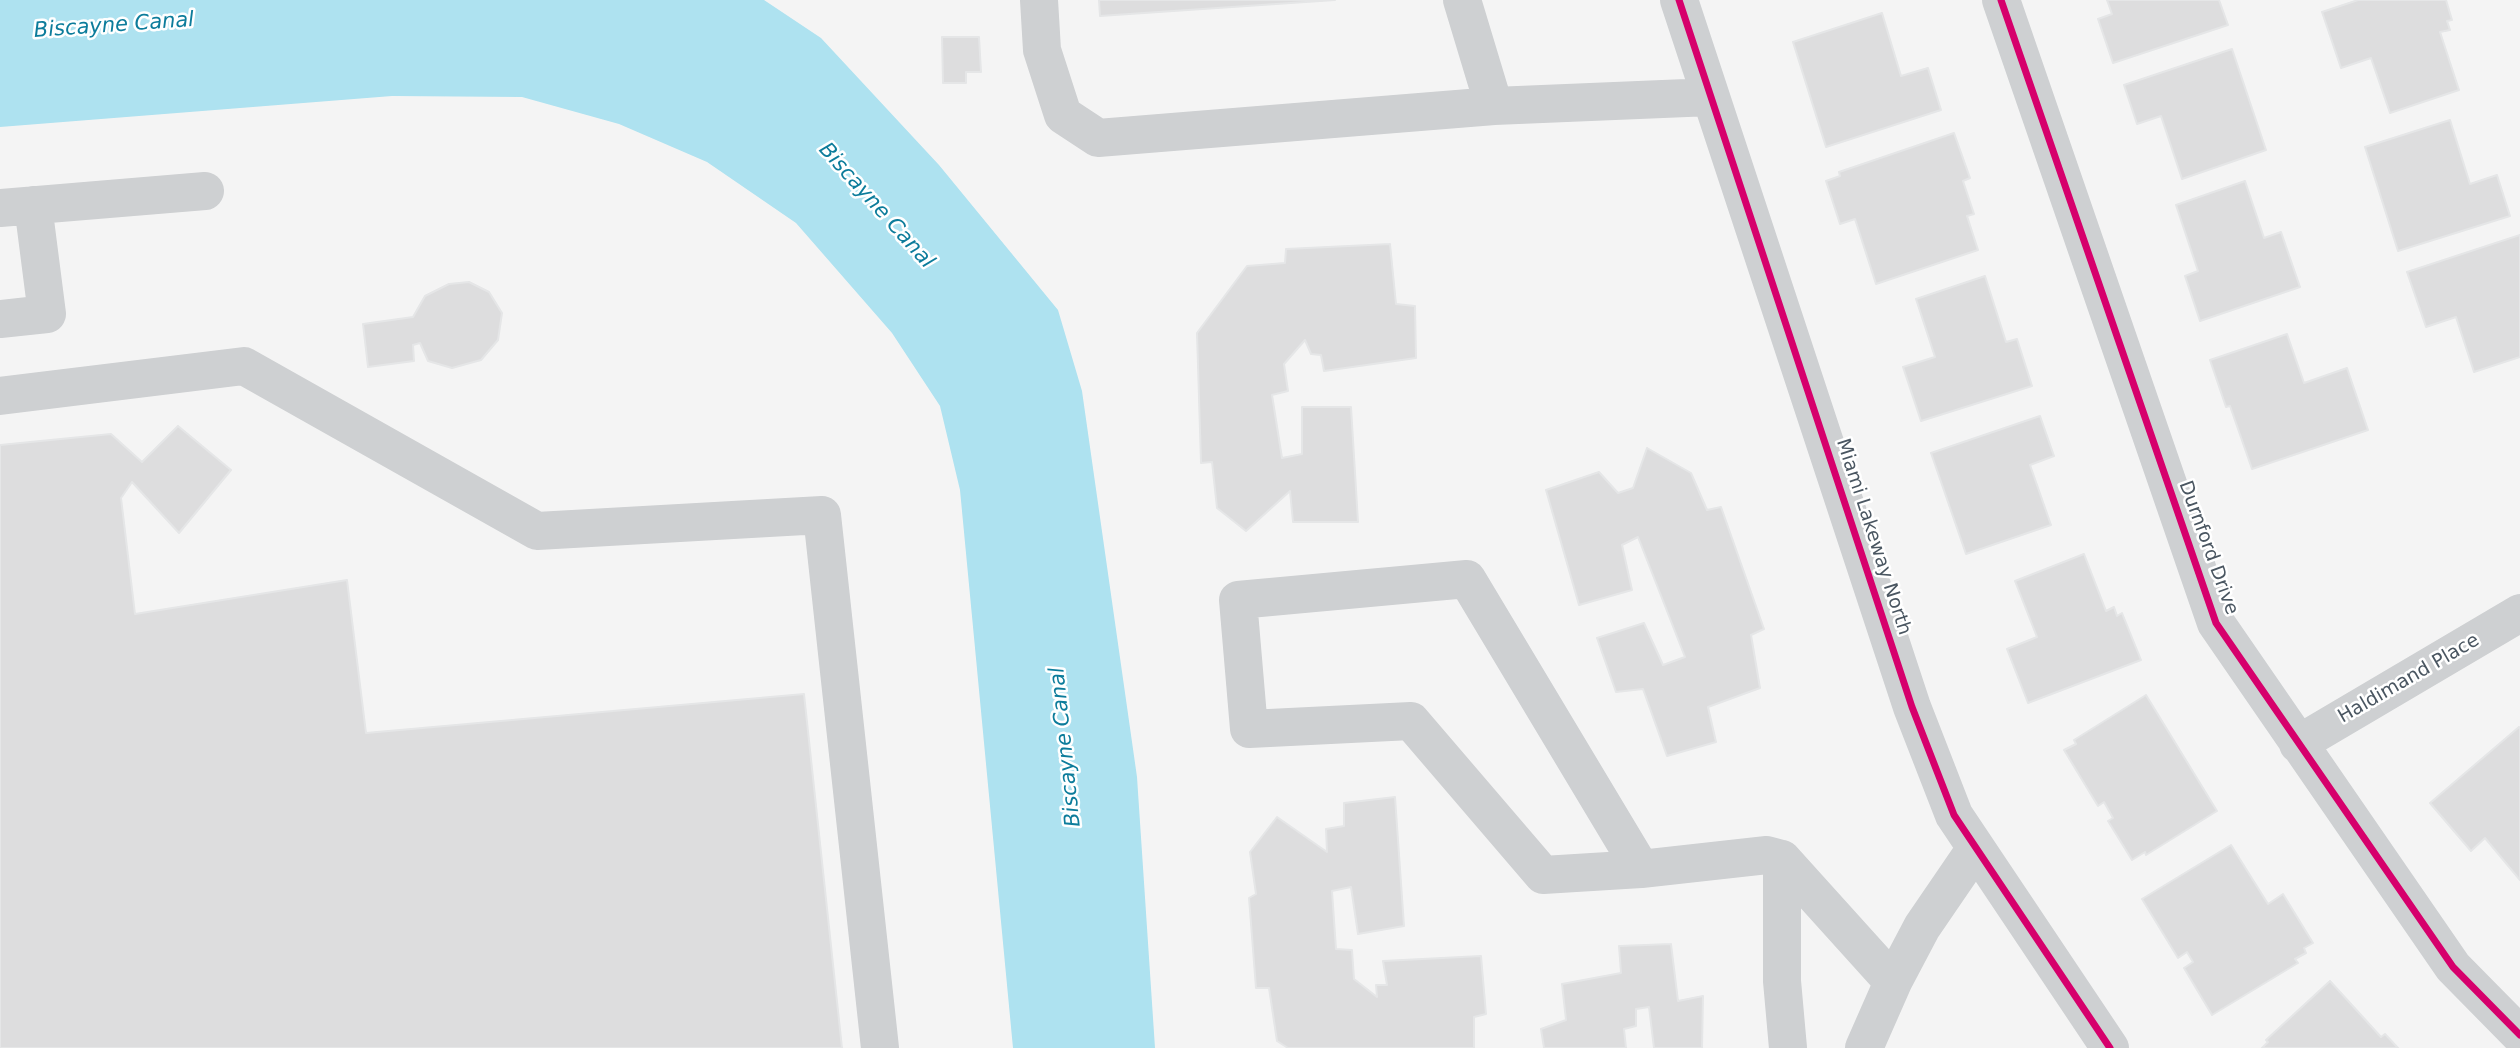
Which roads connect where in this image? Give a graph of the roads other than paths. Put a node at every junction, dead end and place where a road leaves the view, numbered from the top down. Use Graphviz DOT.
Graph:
graph roads {
  1 [pos="1039,0"];
  2 [pos="1462,0"];
  3 [pos="1679,0"];
  4 [pos="2001,0"];
  5 [pos="1711,97"];
  6 [pos="1494,106"];
  7 [pos="205,191"];
  8 [pos="17,207"];
  9 [pos="0,319"];
  10 [pos="0,396"];
  11 [pos="2520,613"];
  12 [pos="2298,744"];
  13 [pos="1976,848"];
  14 [pos="1782,859"];
  15 [pos="1642,869"];
  16 [pos="1893,982"];
  17 [pos="2520,1035"];
  18 [pos="880,1048"];
  19 [pos="1788,1048"];
  20 [pos="1864,1048"];
  21 [pos="2110,1048"];
  1 -- 6 [label="street"];
  2 -- 6 [label="street"];
  3 -- 5 [label="street, Miami Lakeway North"];
  4 -- 12 [label="street, Durnford Drive"];
  5 -- 6 [label="street"];
  5 -- 13 [label="street, Miami Lakeway North"];
  7 -- 8 [label="street"];
  8 -- 9 [label="street"];
  10 -- 18 [label="street"];
  11 -- 12 [label="street, Haldimand Place"];
  12 -- 17 [label="street, Durnford Drive"];
  13 -- 16 [label="street"];
  13 -- 21 [label="street, Miami Lakeway North"];
  14 -- 15 [label="street"];
  14 -- 16 [label="street"];
  14 -- 19 [label="street"];
  15 -- 15 [label="street"];
  16 -- 20 [label="street"];
}
